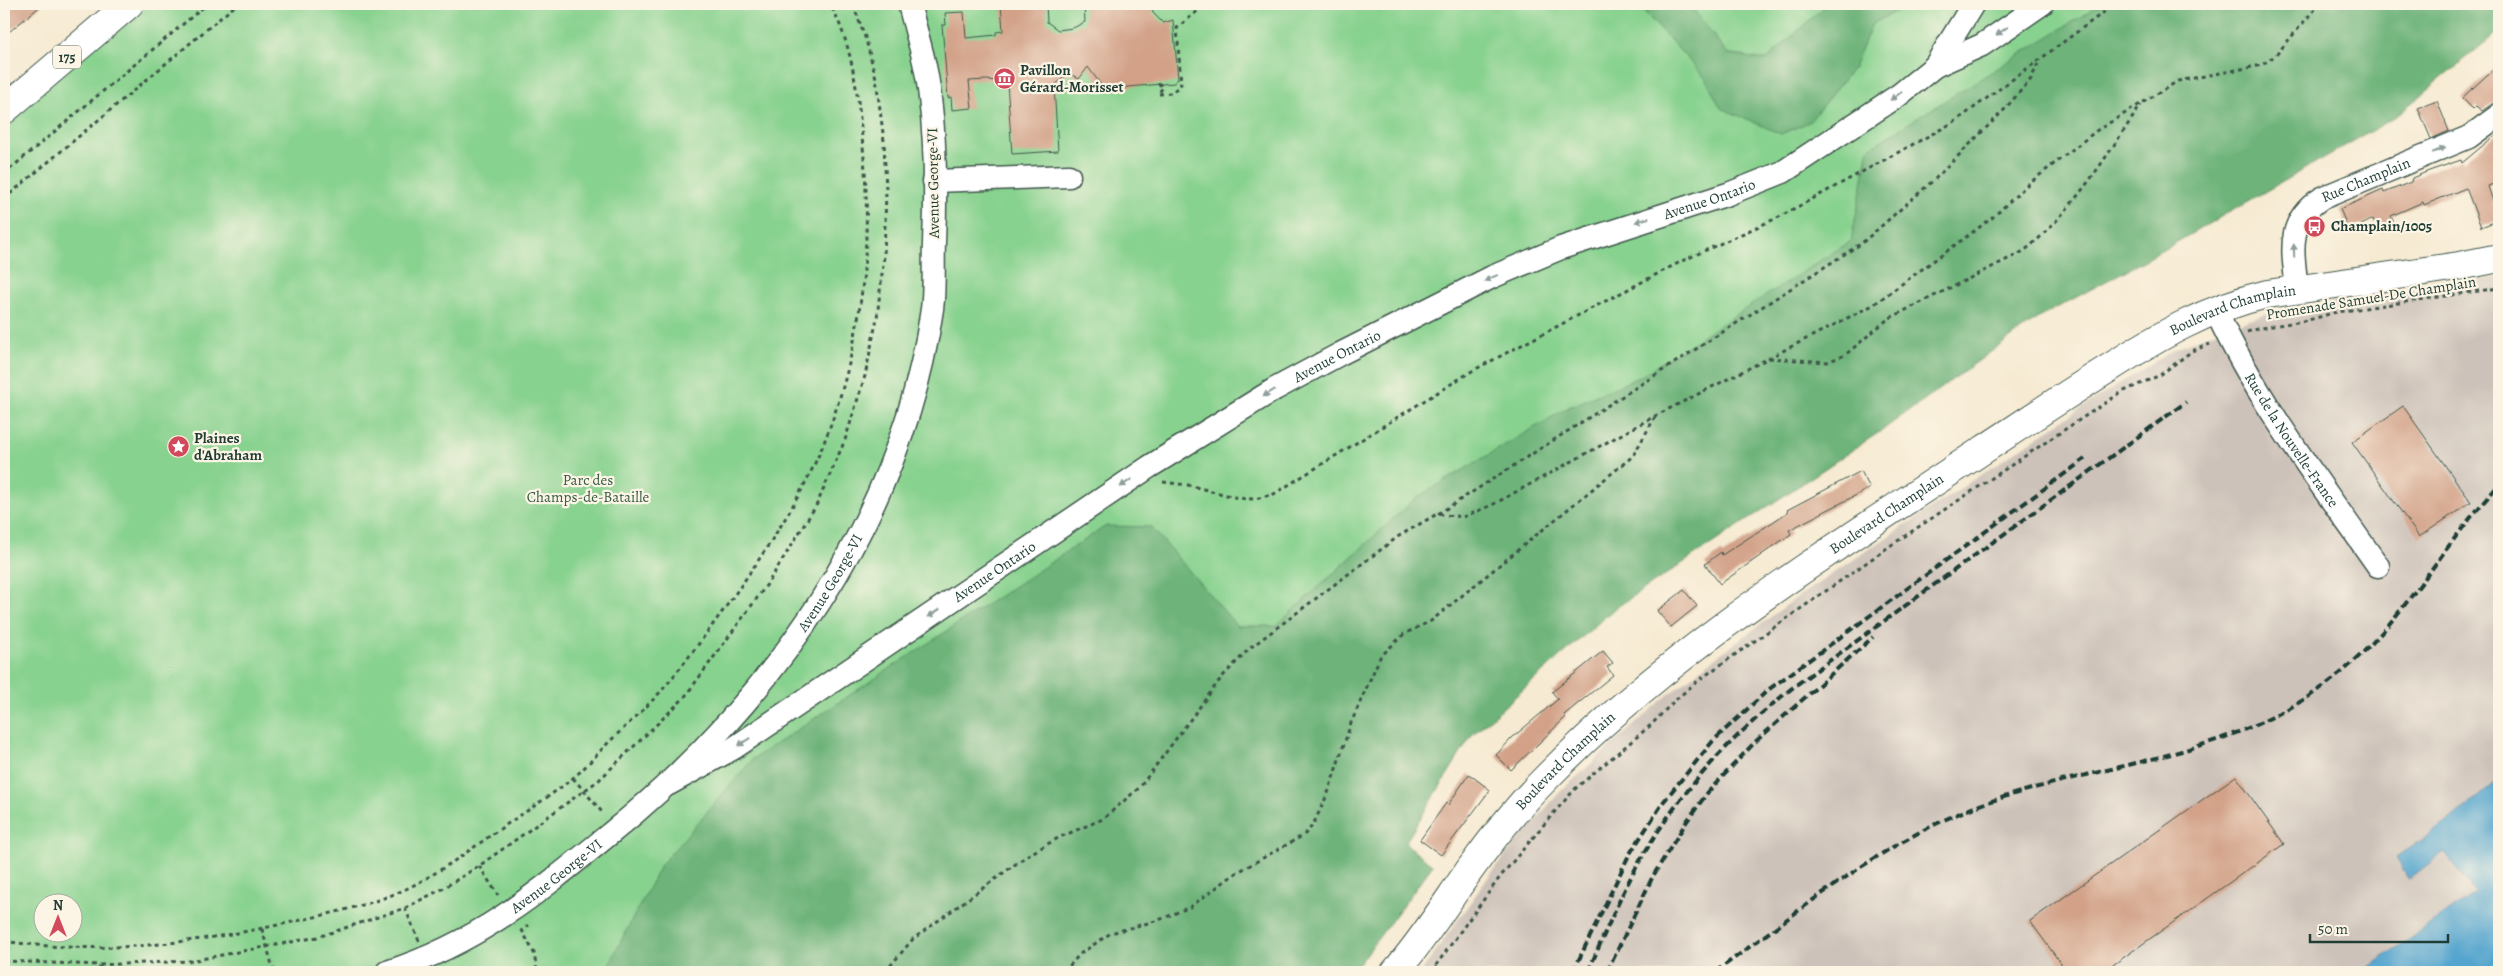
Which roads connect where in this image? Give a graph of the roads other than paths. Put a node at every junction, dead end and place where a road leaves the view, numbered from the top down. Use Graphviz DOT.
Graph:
graph roads {
  1 [pos="130,4"];
  2 [pos="909,4"];
  3 [pos="1973,4"];
  4 [pos="2042,4"];
  5 [pos="1935,66"];
  6 [pos="4,110"];
  7 [pos="2499,116"];
  8 [pos="1069,176"];
  9 [pos="934,181"];
  10 [pos="2499,258"];
  11 [pos="2297,289"];
  12 [pos="2215,309"];
  13 [pos="2378,566"];
  14 [pos="745,702"];
  15 [pos="769,725"];
  16 [pos="669,784"];
  17 [pos="387,972"];
  18 [pos="1395,972"];
  1 -- 6 [label="main road, 175"];
  2 -- 9 [label="street, Avenue George-VI"];
  3 -- 5 [label="street"];
  4 -- 5 [label="street, Avenue Ontario, one-way"];
  5 -- 15 [label="street, Avenue Ontario, one-way"];
  11 -- 7 [label="street, Rue Champlain, one-way"];
  8 -- 9 [label="street"];
  9 -- 14 [label="street, Avenue George-VI"];
  10 -- 11 [label="main road, Boulevard Champlain"];
  11 -- 12 [label="main road, Boulevard Champlain"];
  12 -- 13 [label="street, Rue de la Nouvelle-France"];
  12 -- 18 [label="main road, Boulevard Champlain"];
  14 -- 15 [label="street"];
  14 -- 16 [label="street, Avenue George-VI"];
  15 -- 16 [label="street, Avenue Ontario, one-way"];
  16 -- 17 [label="street, Avenue George-VI"];
}
